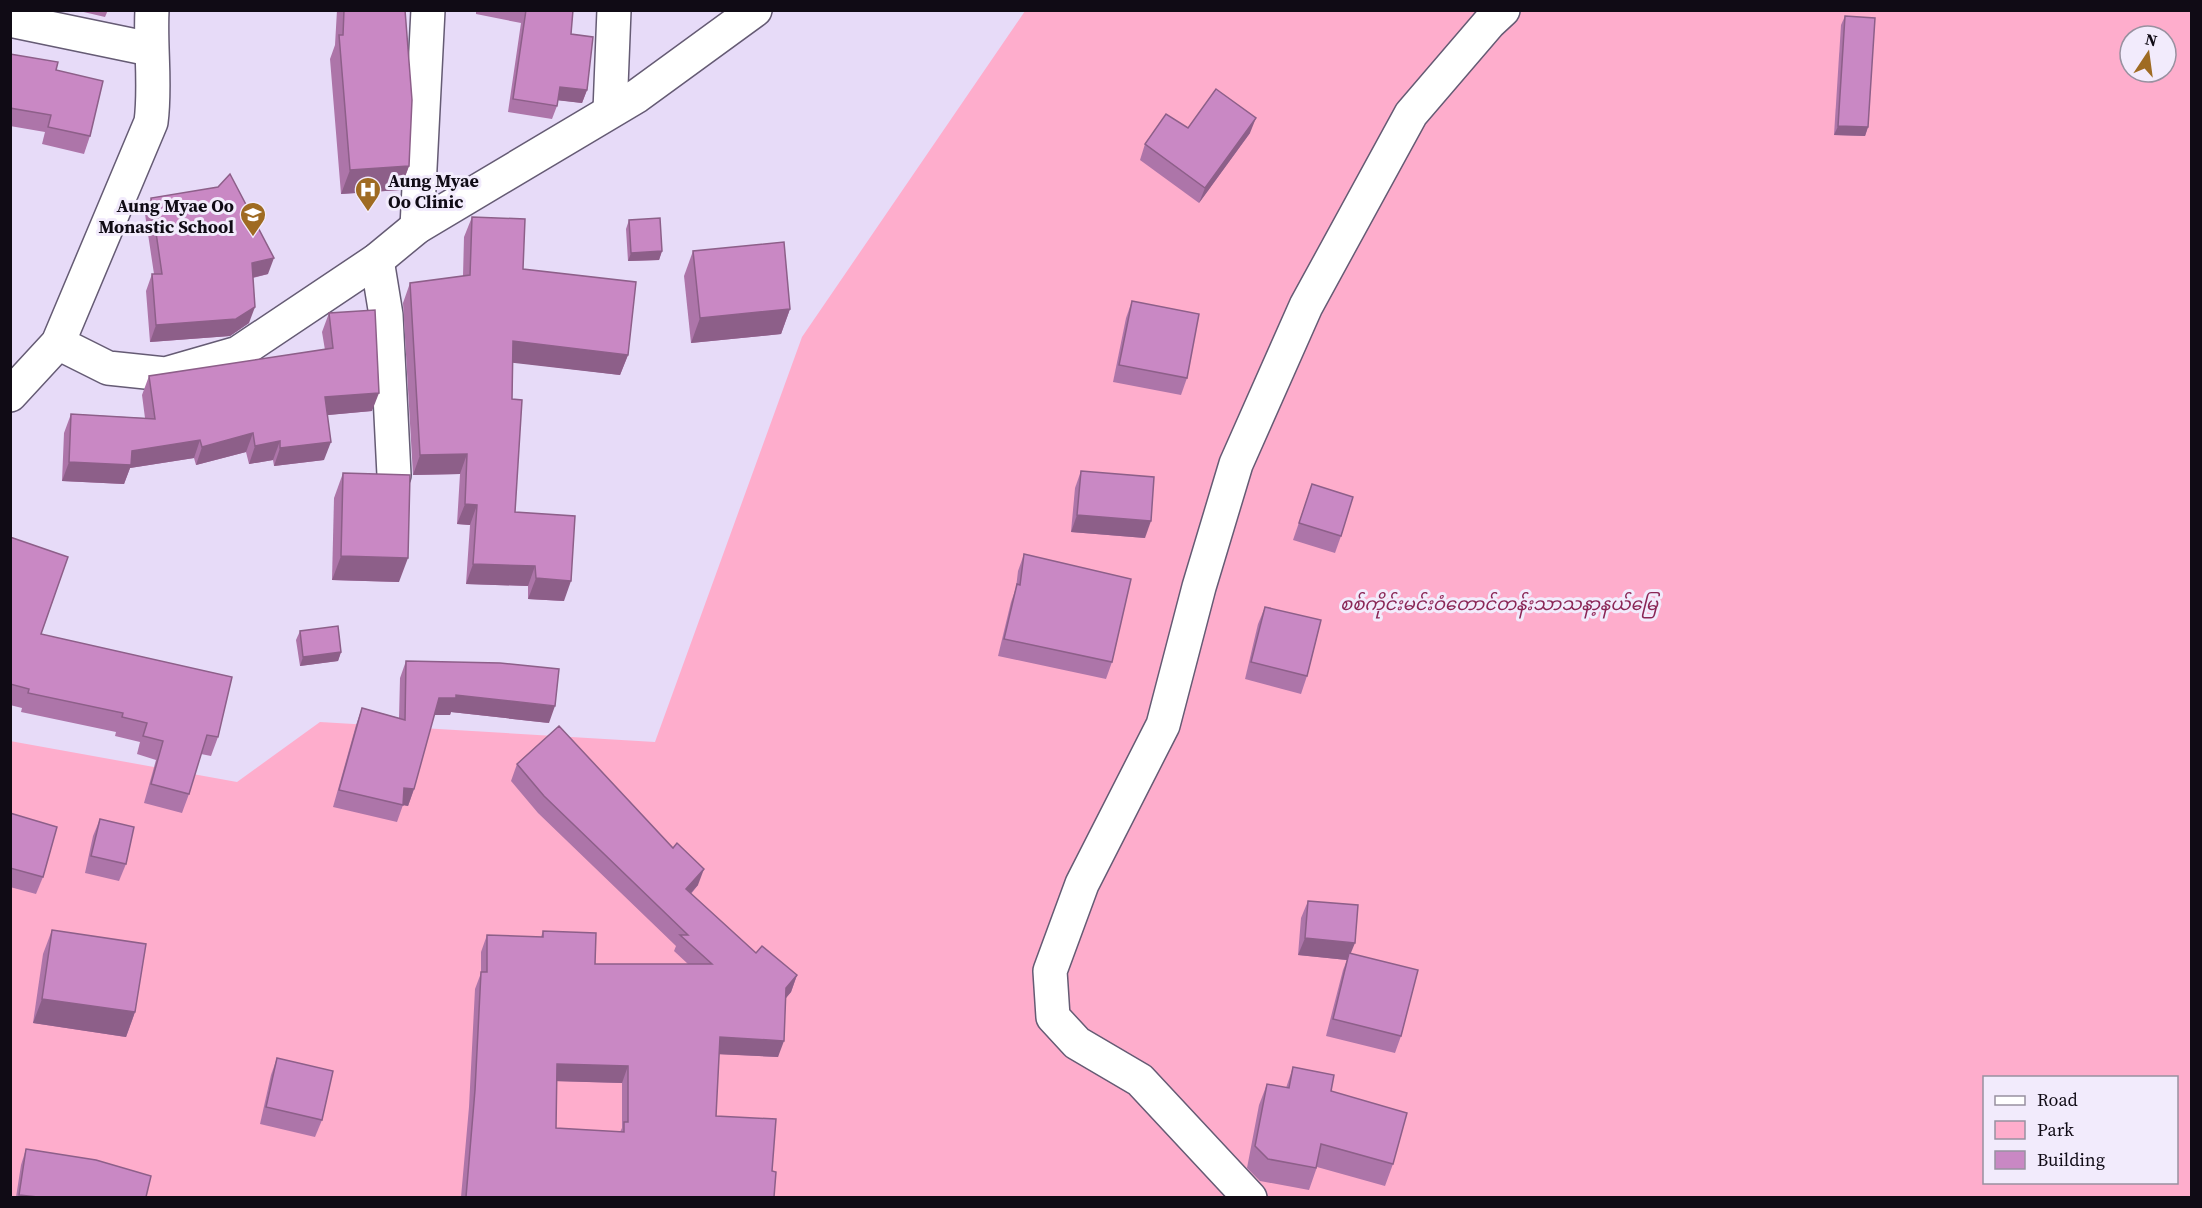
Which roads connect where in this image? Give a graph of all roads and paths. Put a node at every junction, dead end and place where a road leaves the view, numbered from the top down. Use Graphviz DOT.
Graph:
graph roads {
  1 [pos="152,10"];
  2 [pos="428,10"];
  3 [pos="614,10"];
  4 [pos="755,10"];
  5 [pos="1503,10"];
  6 [pos="10,20"];
  7 [pos="150,49"];
  8 [pos="610,111"];
  9 [pos="417,227"];
  10 [pos="377,260"];
  11 [pos="58,343"];
  12 [pos="10,395"];
  13 [pos="394,475"];
  14 [pos="1250,1197"];
  1 -- 7 [label="street"];
  2 -- 9 [label="street"];
  3 -- 8 [label="street"];
  4 -- 8 [label="street"];
  5 -- 14 [label="street"];
  6 -- 7 [label="street"];
  7 -- 11 [label="street"];
  8 -- 9 [label="street"];
  9 -- 10 [label="street"];
  10 -- 11 [label="street"];
  10 -- 13 [label="street"];
  11 -- 12 [label="street"];
}
